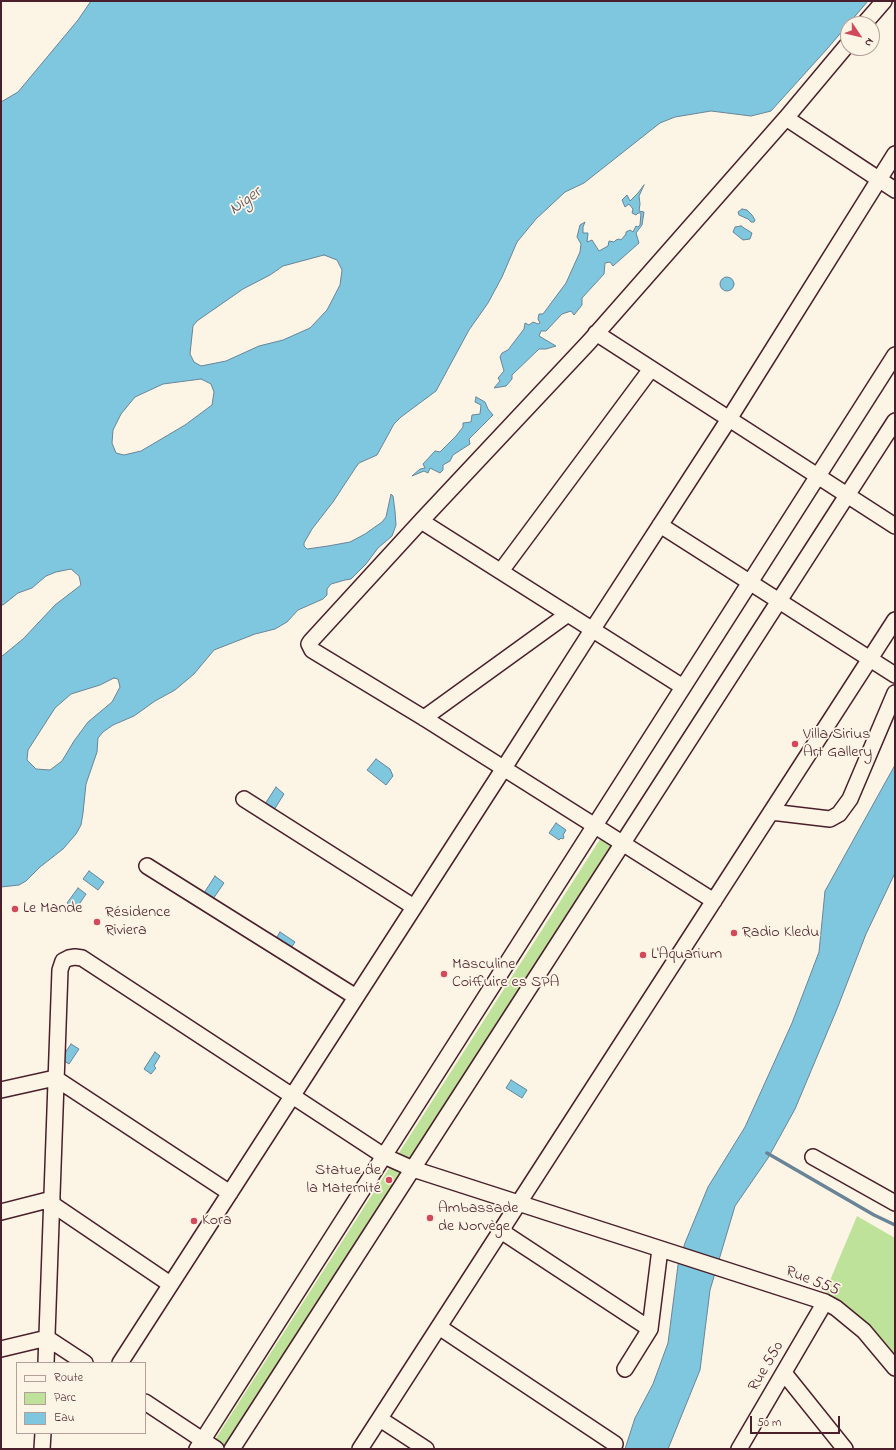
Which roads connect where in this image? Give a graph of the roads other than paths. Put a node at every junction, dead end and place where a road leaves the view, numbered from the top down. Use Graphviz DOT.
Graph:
graph roads {
  1 [pos="884,1"];
  2 [pos="871,16"];
  3 [pos="840,54"];
  4 [pos="786,118"];
  5 [pos="895,154"];
  6 [pos="879,179"];
  7 [pos="895,190"];
  8 [pos="596,333"];
  9 [pos="895,355"];
  10 [pos="651,369"];
  11 [pos="729,419"];
  12 [pos="895,420"];
  13 [pos="818,476"];
  14 [pos="847,495"];
  15 [pos="421,521"];
  16 [pos="660,525"];
  17 [pos="895,526"];
  18 [pos="501,571"];
  19 [pos="750,582"];
  20 [pos="779,601"];
  21 [pos="568,614"];
  22 [pos="895,620"];
  23 [pos="592,629"];
  24 [pos="870,659"];
  25 [pos="895,676"];
  26 [pos="683,687"];
  27 [pos="895,693"];
  28 [pos="424,718"];
  29 [pos="504,768"];
  30 [pos="244,799"];
  31 [pos="771,812"];
  32 [pos="594,826"];
  33 [pos="622,844"];
  34 [pos="147,866"];
  35 [pos="714,901"];
  36 [pos="414,907"];
  37 [pos="356,997"];
  38 [pos="55,1078"];
  39 [pos="1,1090"];
  40 [pos="292,1096"];
  41 [pos="384,1156"];
  42 [pos="813,1157"];
  43 [pos="413,1169"];
  44 [pos="230,1192"];
  45 [pos="52,1202"];
  46 [pos="519,1203"];
  47 [pos="895,1203"];
  48 [pos="1,1212"];
  49 [pos="501,1231"];
  50 [pos="660,1249"];
  51 [pos="170,1284"];
  52 [pos="825,1302"];
  53 [pos="439,1327"];
  54 [pos="650,1329"];
  55 [pos="47,1338"];
  56 [pos="1,1348"];
  57 [pos="46,1362"];
  58 [pos="83,1362"];
  59 [pos="121,1362"];
  60 [pos="895,1368"];
  61 [pos="625,1369"];
  62 [pos="784,1373"];
  63 [pos="146,1403"];
  64 [pos="380,1419"];
  65 [pos="43,1434"];
  66 [pos="200,1444"];
  67 [pos="615,1444"];
  68 [pos="42,1449"];
  69 [pos="216,1449"];
  70 [pos="232,1449"];
  71 [pos="360,1449"];
  72 [pos="426,1449"];
  73 [pos="739,1449"];
  74 [pos="845,1449"];
  1 -- 2 [label="street"];
  3 -- 4 [label="street"];
  4 -- 6 [label="street"];
  4 -- 8 [label="street"];
  5 -- 6 [label="street"];
  6 -- 7 [label="street"];
  6 -- 11 [label="street"];
  8 -- 10 [label="street"];
  8 -- 15 [label="street"];
  9 -- 13 [label="street"];
  10 -- 11 [label="street"];
  10 -- 18 [label="street"];
  11 -- 13 [label="street"];
  11 -- 16 [label="street"];
  12 -- 14 [label="street"];
  13 -- 14 [label="street"];
  13 -- 19 [label="street"];
  14 -- 17 [label="street"];
  14 -- 20 [label="street"];
  15 -- 18 [label="street"];
  15 -- 28 [label="street"];
  16 -- 19 [label="street"];
  16 -- 23 [label="street"];
  18 -- 21 [label="street"];
  19 -- 20 [label="street"];
  19 -- 26 [label="street"];
  20 -- 24 [label="street"];
  20 -- 33 [label="street"];
  21 -- 23 [label="street"];
  21 -- 28 [label="street"];
  22 -- 24 [label="street"];
  23 -- 26 [label="street"];
  23 -- 29 [label="street"];
  24 -- 25 [label="street"];
  24 -- 31 [label="street"];
  26 -- 32 [label="street"];
  27 -- 31 [label="street"];
  28 -- 29 [label="street"];
  29 -- 32 [label="street"];
  29 -- 36 [label="street"];
  30 -- 36 [label="street"];
  31 -- 35 [label="street"];
  32 -- 33 [label="street"];
  32 -- 41 [label="street"];
  33 -- 35 [label="street"];
  33 -- 43 [label="street"];
  34 -- 37 [label="street"];
  35 -- 46 [label="street"];
  36 -- 37 [label="street"];
  37 -- 40 [label="street"];
  38 -- 39 [label="street"];
  38 -- 40 [label="street, Rue 555"];
  38 -- 44 [label="street"];
  38 -- 45 [label="street"];
  40 -- 41 [label="street, Rue 555"];
  40 -- 44 [label="street"];
  41 -- 43 [label="street, Rue 555"];
  41 -- 66 [label="street"];
  42 -- 47 [label="street"];
  43 -- 46 [label="street, Rue 555"];
  43 -- 70 [label="street"];
  44 -- 51 [label="street"];
  45 -- 48 [label="street"];
  45 -- 51 [label="street"];
  45 -- 55 [label="street"];
  46 -- 49 [label="street"];
  46 -- 50 [label="street, Rue 555"];
  49 -- 53 [label="street"];
  49 -- 54 [label="street"];
  50 -- 52 [label="street, Rue 555"];
  50 -- 54 [label="street"];
  51 -- 59 [label="street"];
  52 -- 60 [label="street, Rue 555"];
  52 -- 62 [label="street, Rue 550"];
  53 -- 64 [label="street"];
  53 -- 67 [label="street"];
  54 -- 61 [label="street"];
  55 -- 56 [label="street"];
  55 -- 57 [label="street"];
  55 -- 58 [label="street"];
  62 -- 73 [label="street, Rue 550"];
  62 -- 74 [label="street"];
  63 -- 66 [label="street"];
  64 -- 71 [label="street"];
  64 -- 72 [label="street"];
  65 -- 68 [label="street"];
  66 -- 69 [label="street"];
}
